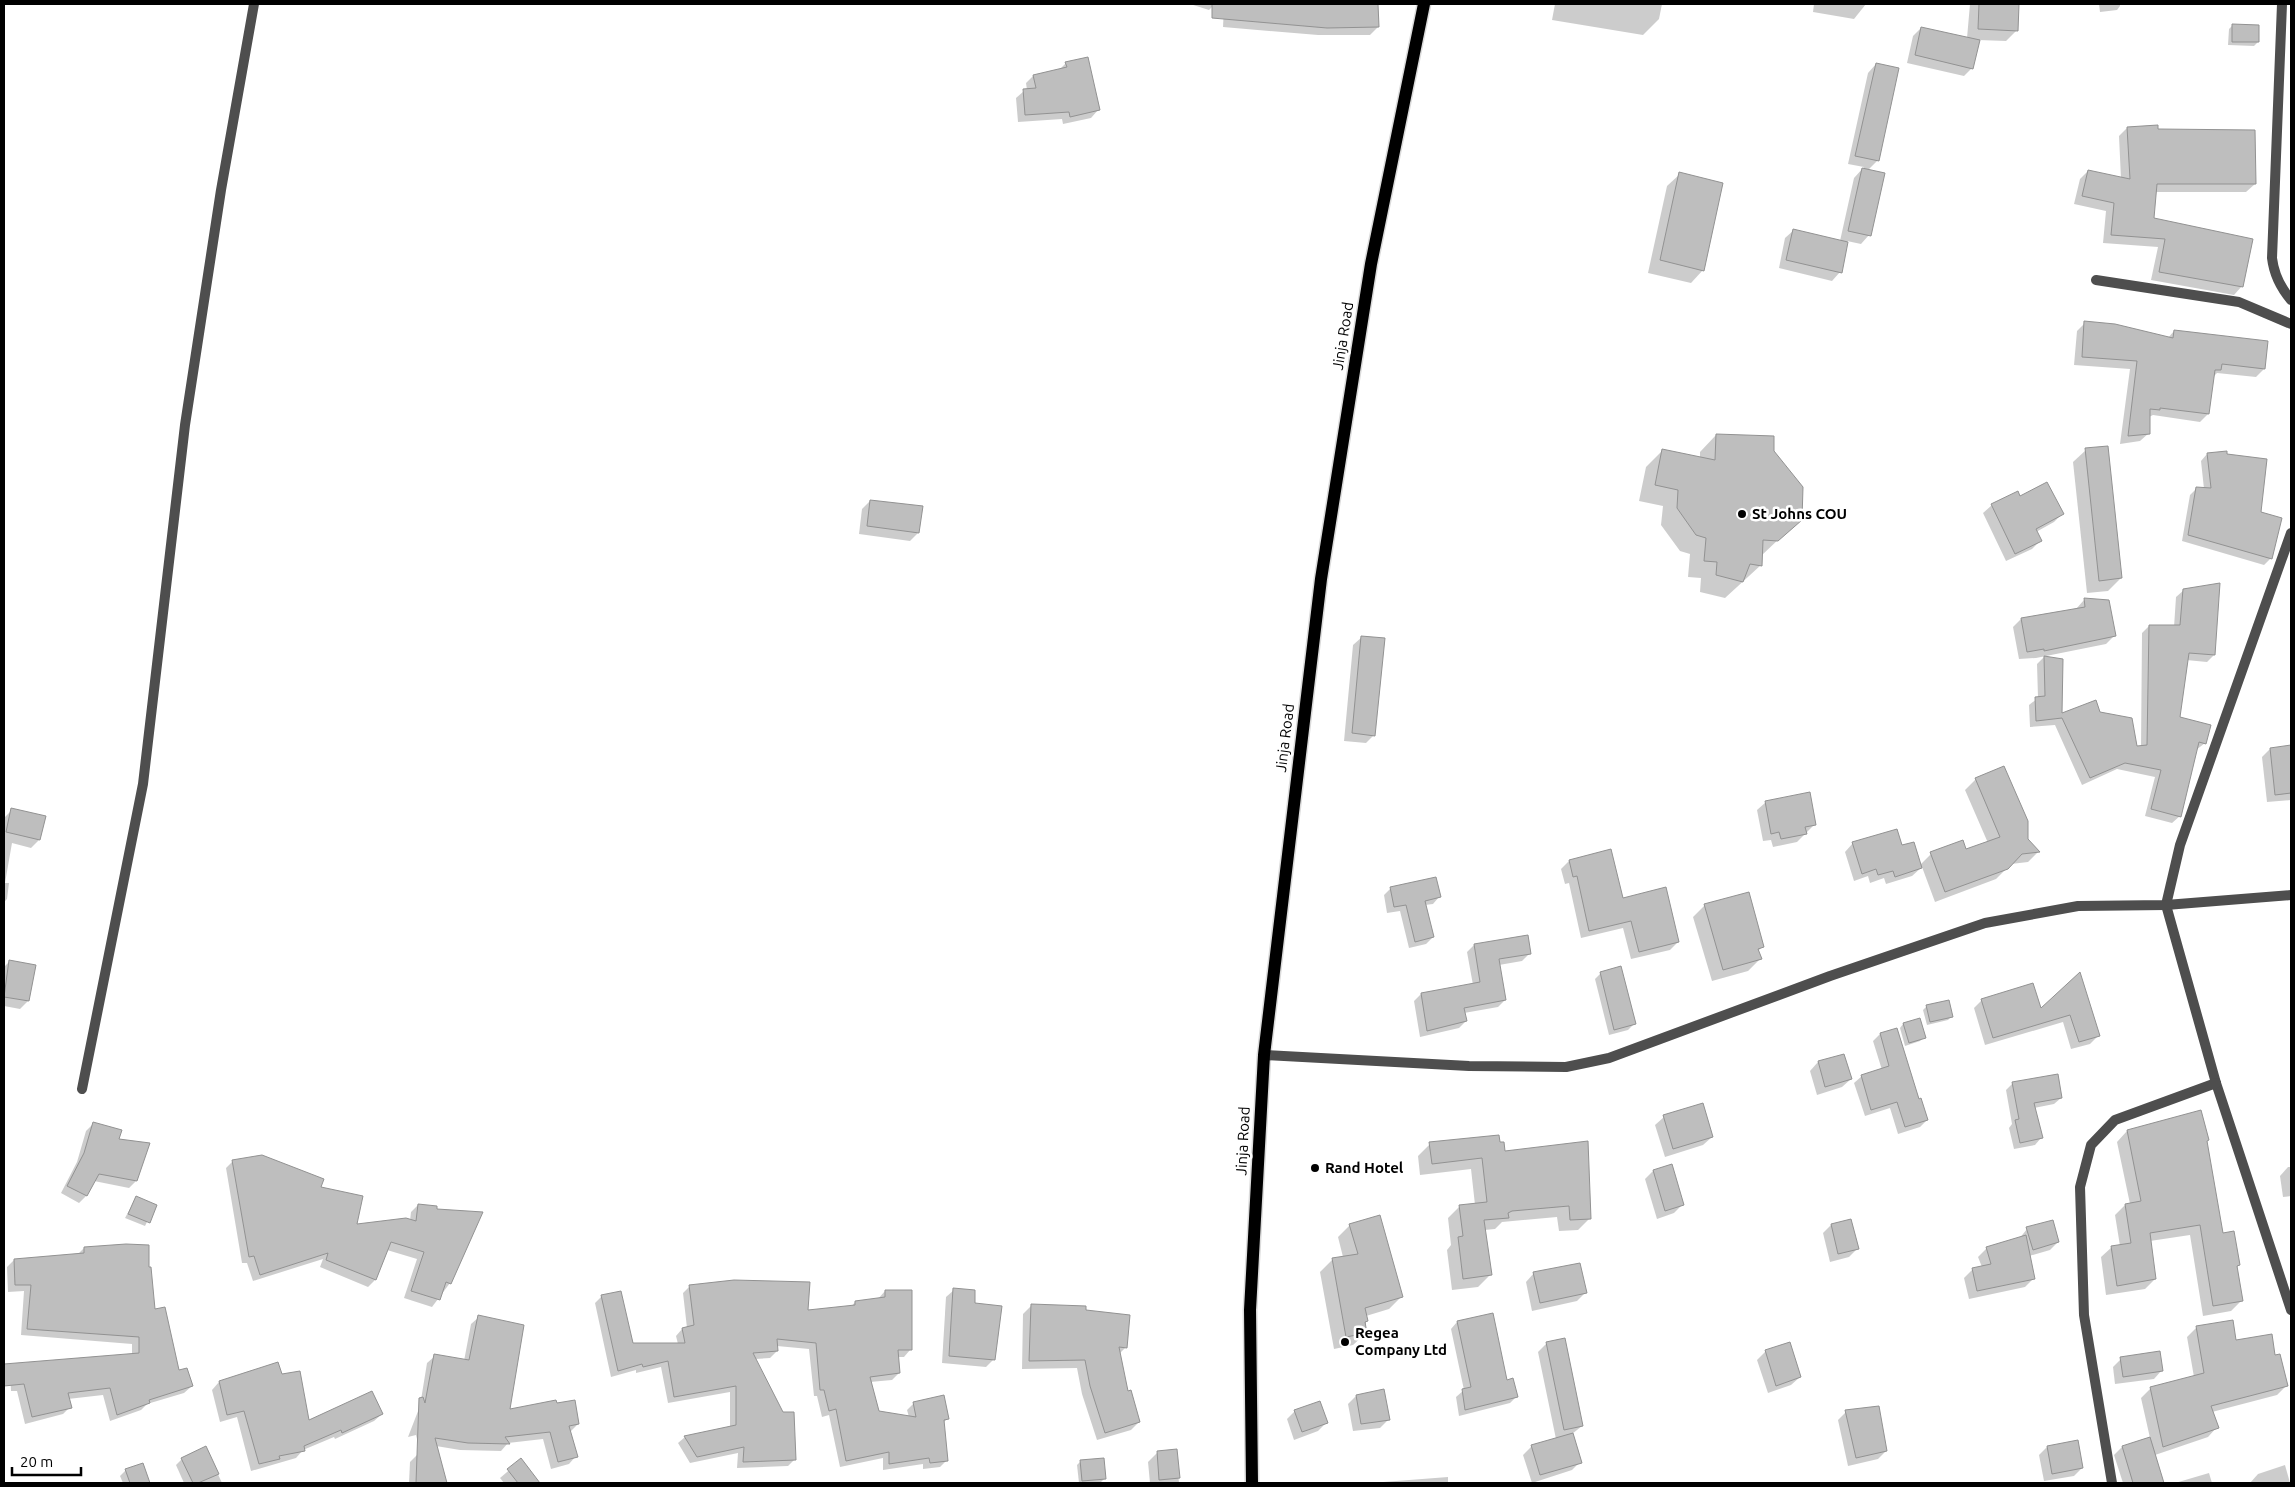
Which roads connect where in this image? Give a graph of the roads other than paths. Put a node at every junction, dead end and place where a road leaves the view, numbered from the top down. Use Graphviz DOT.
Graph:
graph roads {
  1 [pos="254,4"];
  2 [pos="1424,4"];
  3 [pos="2282,4"];
  4 [pos="2096,280"];
  5 [pos="2291,300"];
  6 [pos="2291,324"];
  7 [pos="2291,533"];
  8 [pos="2291,896"];
  9 [pos="2166,905"];
  10 [pos="1264,1055"];
  11 [pos="2216,1083"];
  12 [pos="82,1089"];
  13 [pos="2291,1310"];
  14 [pos="1252,1483"];
  15 [pos="2112,1483"];
  1 -- 12 [label="street"];
  2 -- 10 [label="main road, Jinja Road"];
  3 -- 5 [label="street"];
  4 -- 6 [label="street"];
  7 -- 9 [label="street"];
  8 -- 9 [label="street"];
  9 -- 10 [label="street"];
  9 -- 11 [label="street"];
  10 -- 14 [label="main road, Jinja Road"];
  11 -- 13 [label="street"];
  11 -- 15 [label="street"];
}
